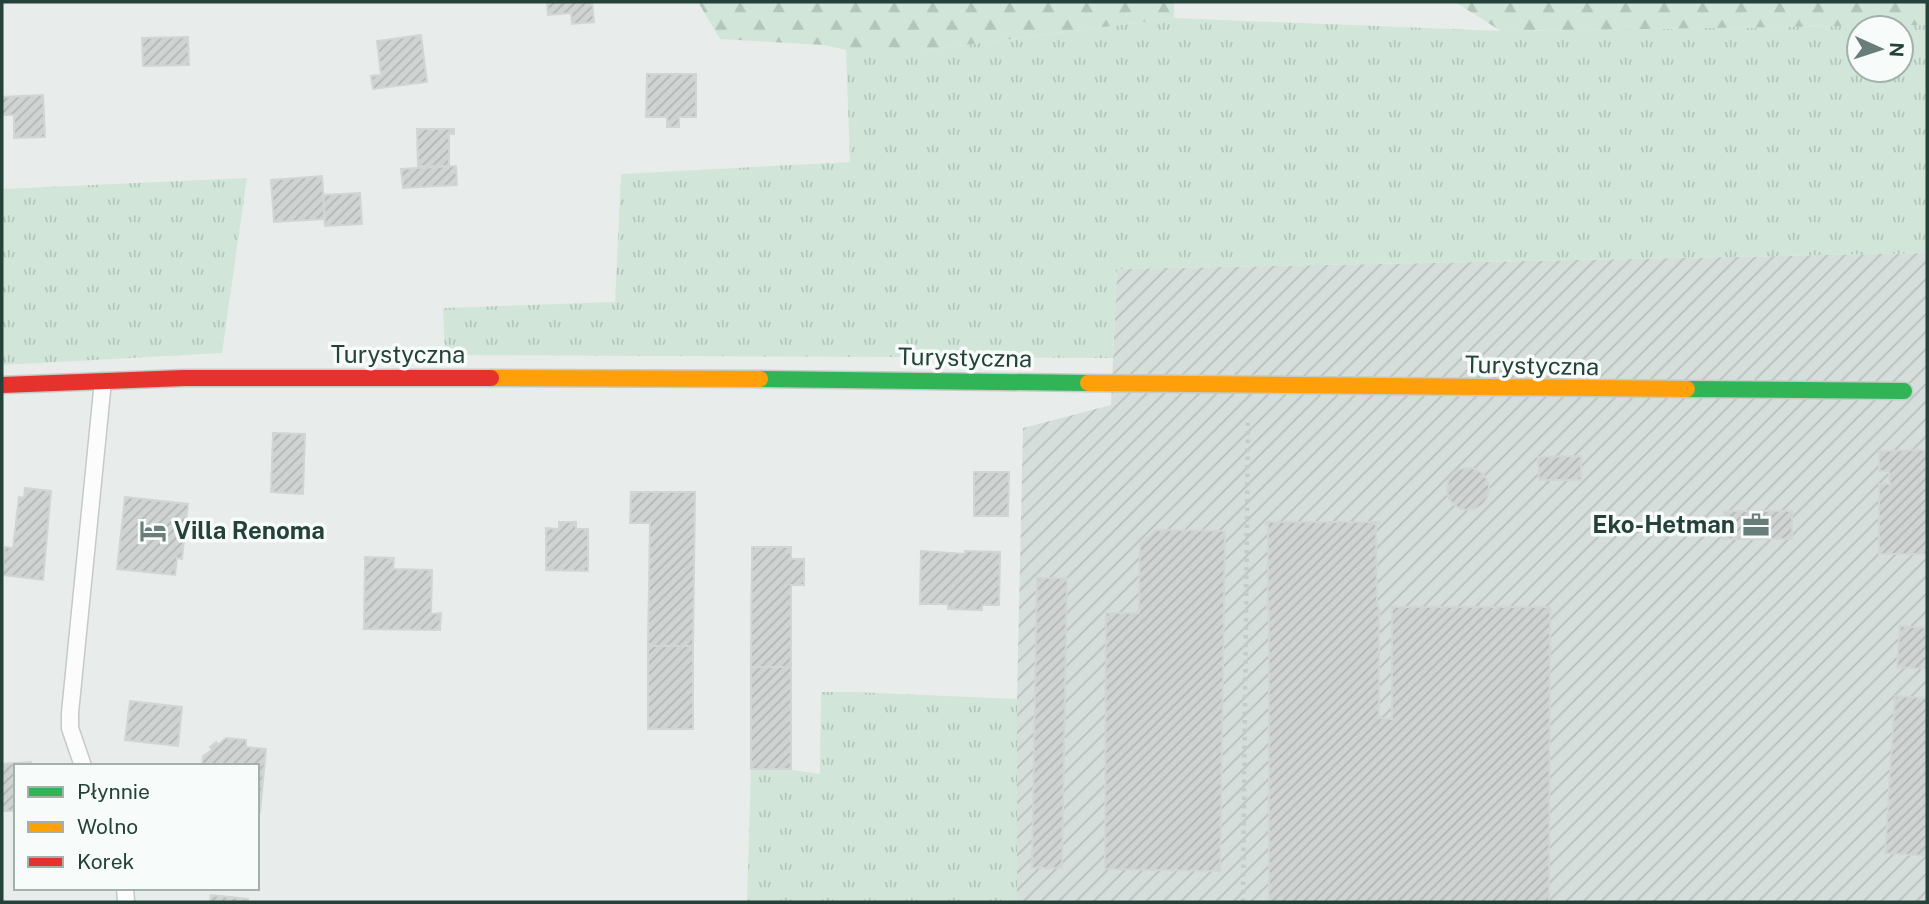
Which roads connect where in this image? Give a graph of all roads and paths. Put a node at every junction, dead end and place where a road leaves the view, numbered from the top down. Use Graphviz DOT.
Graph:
graph roads {
  1 [pos="103,381"];
  2 [pos="2,385"];
  3 [pos="1248,386"];
  4 [pos="1909,392"];
  5 [pos="82,764"];
  6 [pos="1243,902"];
  1 -- 2 [label="street, Turystyczna"];
  1 -- 3 [label="street, Turystyczna"];
  1 -- 5 [label="lane"];
  3 -- 4 [label="street, Turystyczna"];
  3 -- 6 [label="path"];
}
